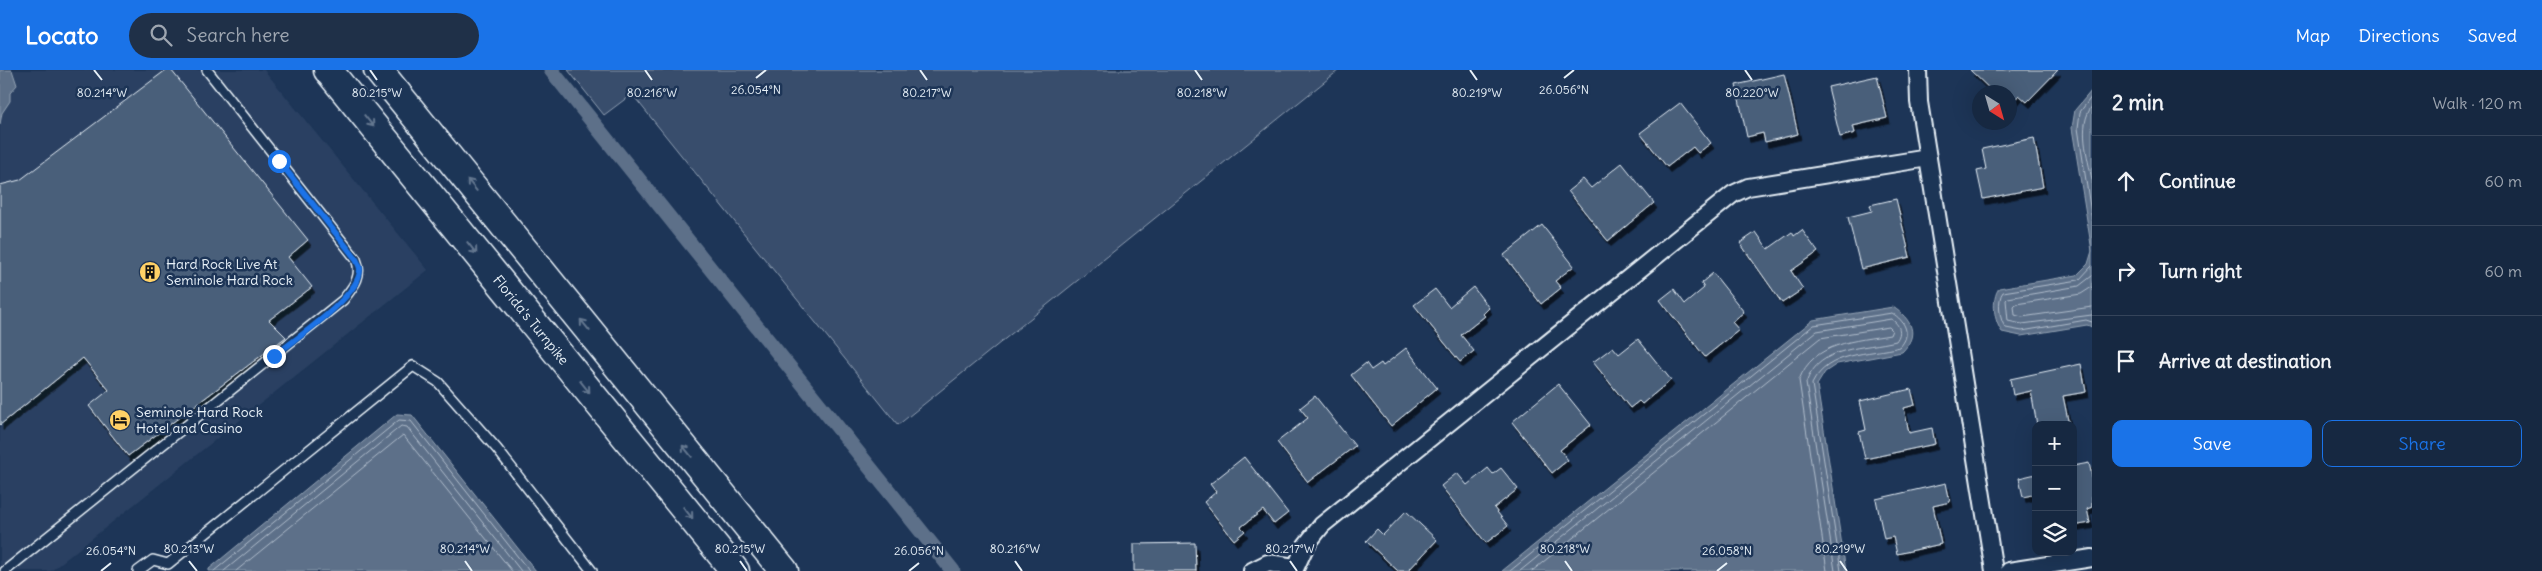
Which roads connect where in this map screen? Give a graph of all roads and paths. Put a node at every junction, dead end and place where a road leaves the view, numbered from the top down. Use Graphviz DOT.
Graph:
graph roads {
  1 [pos="207,70"];
  2 [pos="328,70"];
  3 [pos="378,70"];
  4 [pos="1918,70"];
  5 [pos="1928,158"];
  6 [pos="2092,558"];
  7 [pos="171,568"];
  8 [pos="1295,569"];
  9 [pos="5,571"];
  10 [pos="138,571"];
  11 [pos="592,571"];
  12 [pos="735,571"];
  13 [pos="784,571"];
  14 [pos="1252,571"];
  15 [pos="1994,571"];
  16 [pos="2009,571"];
  1 -- 9 [label="lane"];
  2 -- 12 [label="highway, Florida's Turnpike, one-way"];
  13 -- 3 [label="highway, one-way"];
  4 -- 5 [label="street"];
  5 -- 8 [label="street"];
  5 -- 15 [label="street"];
  6 -- 16 [label="street"];
  7 -- 10 [label="lane"];
  7 -- 11 [label="lane"];
  8 -- 14 [label="street"];
}
